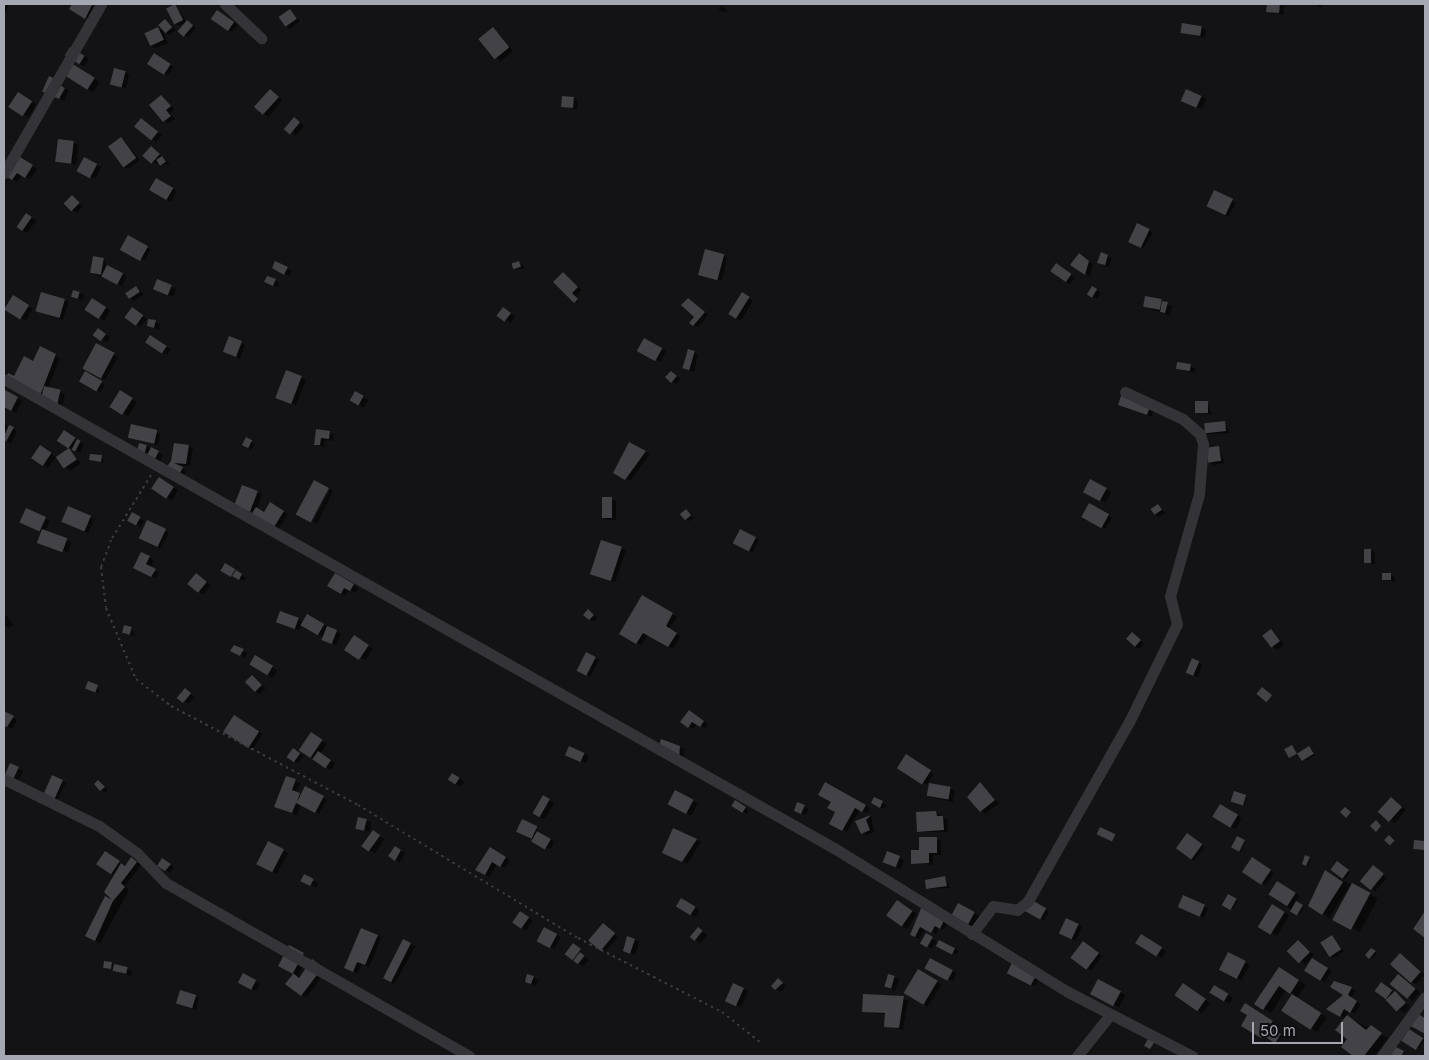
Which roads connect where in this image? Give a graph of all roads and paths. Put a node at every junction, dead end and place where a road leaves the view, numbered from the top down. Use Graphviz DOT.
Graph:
graph roads {
  1 [pos="101,4"];
  2 [pos="225,4"];
  3 [pos="261,38"];
  4 [pos="4,173"];
  5 [pos="4,379"];
  6 [pos="1125,392"];
  7 [pos="157,465"];
  8 [pos="4,779"];
  9 [pos="972,934"];
  10 [pos="1425,997"];
  11 [pos="1110,1015"];
  12 [pos="760,1042"];
  13 [pos="469,1056"];
  14 [pos="1077,1056"];
  15 [pos="1192,1056"];
  16 [pos="1382,1056"];
  1 -- 4 [label="street"];
  2 -- 3 [label="street"];
  5 -- 7 [label="street"];
  6 -- 9 [label="street"];
  7 -- 9 [label="street"];
  7 -- 12 [label="path"];
  8 -- 13 [label="street"];
  9 -- 11 [label="street"];
  10 -- 16 [label="street"];
  11 -- 14 [label="street"];
  11 -- 15 [label="street"];
}
